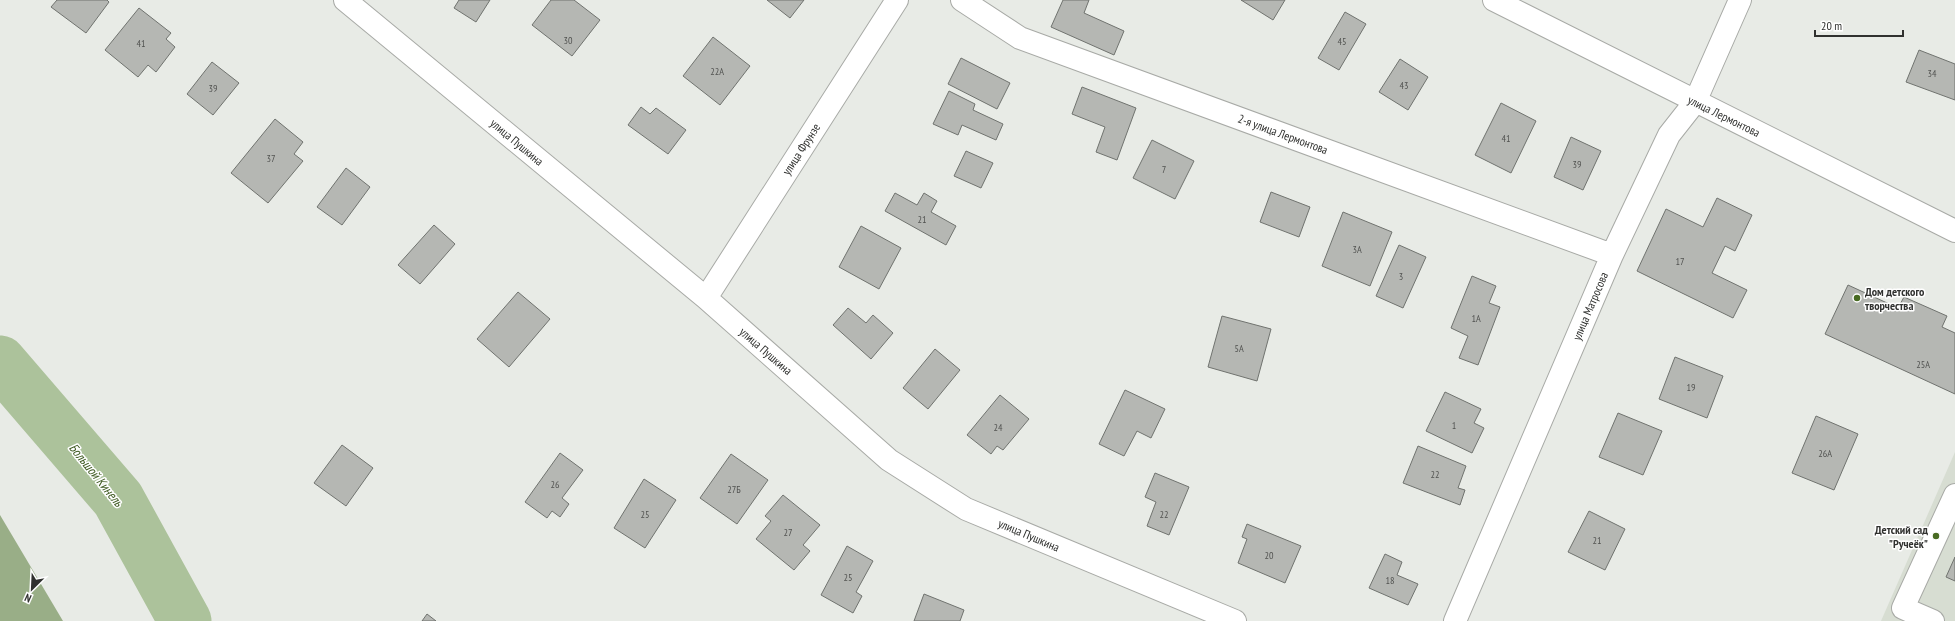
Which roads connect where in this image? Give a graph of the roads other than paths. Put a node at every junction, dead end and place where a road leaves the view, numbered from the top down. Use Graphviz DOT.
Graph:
graph roads {
  1 [pos="345,0"];
  2 [pos="897,0"];
  3 [pos="962,0"];
  4 [pos="1494,0"];
  5 [pos="1740,0"];
  6 [pos="1696,102"];
  7 [pos="1955,231"];
  8 [pos="1612,255"];
  9 [pos="706,298"];
  10 [pos="1955,495"];
  11 [pos="1235,621"];
  12 [pos="1455,621"];
  13 [pos="1933,621"];
  1 -- 9 [label="street, улица Пушкина"];
  2 -- 9 [label="street, улица Фрунзе"];
  3 -- 8 [label="street, 2-я улица Лермонтова"];
  4 -- 6 [label="street, улица Лермонтова"];
  5 -- 6 [label="street, улица Матросова"];
  6 -- 7 [label="street, улица Лермонтова"];
  6 -- 8 [label="street, улица Матросова"];
  8 -- 12 [label="street, улица Матросова"];
  9 -- 11 [label="street, улица Пушкина"];
  10 -- 13 [label="street"];
}
